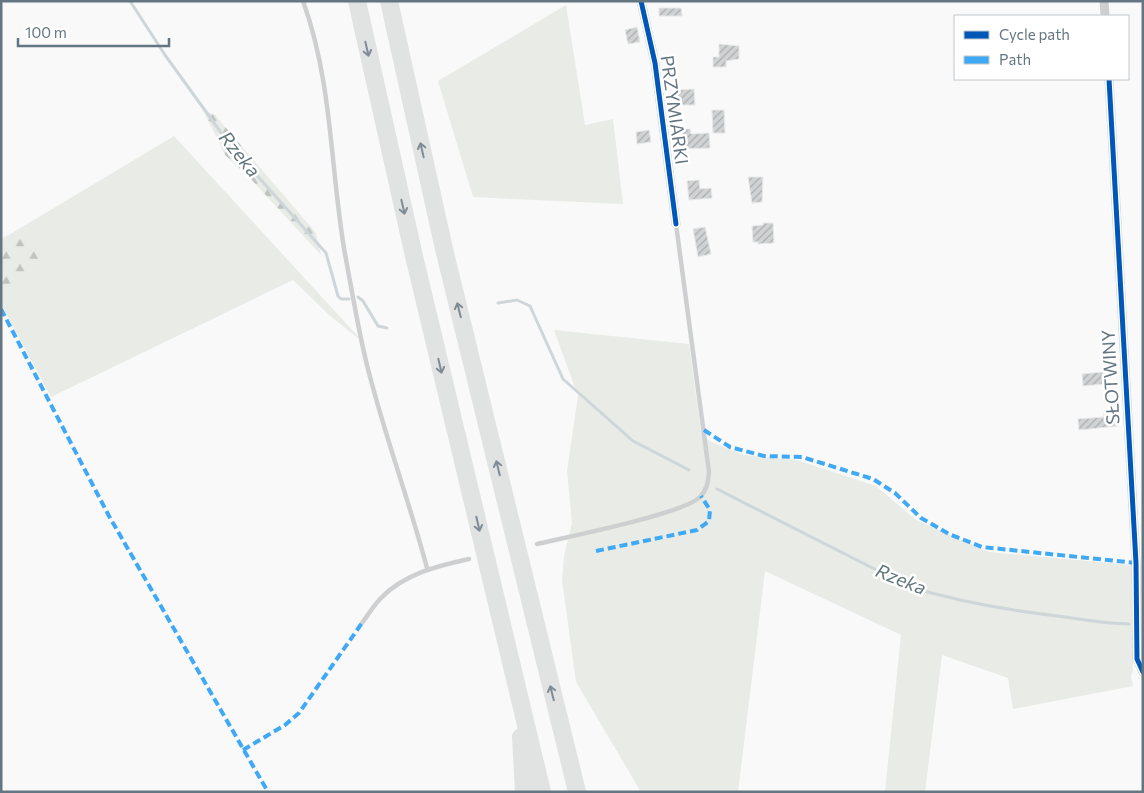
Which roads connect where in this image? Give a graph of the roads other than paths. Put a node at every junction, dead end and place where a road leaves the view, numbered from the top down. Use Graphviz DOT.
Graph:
graph roads {
  1 [pos="303,1"];
  2 [pos="357,1"];
  3 [pos="389,1"];
  4 [pos="641,1"];
  5 [pos="1104,1"];
  6 [pos="1105,15"];
  7 [pos="1109,80"];
  8 [pos="676,224"];
  9 [pos="537,544"];
  10 [pos="469,559"];
  11 [pos="427,568"];
  12 [pos="362,623"];
  13 [pos="1143,672"];
  14 [pos="520,700"];
  15 [pos="560,726"];
  16 [pos="524,792"];
  17 [pos="542,792"];
  18 [pos="577,792"];
  19 [pos="585,792"];
  1 -- 11 [label="lane"];
  2 -- 14 [label="highway, one-way"];
  15 -- 3 [label="highway, one-way"];
  4 -- 8 [label="street, PRZYMIARKI"];
  5 -- 6 [label="street"];
  7 -- 13 [label="street, SŁOTWINY"];
  8 -- 9 [label="lane, PRZYMIARKI"];
  10 -- 11 [label="lane"];
  11 -- 12 [label="lane"];
  14 -- 16 [label="highway"];
  14 -- 17 [label="highway"];
  15 -- 18 [label="highway"];
  15 -- 19 [label="highway"];
}
